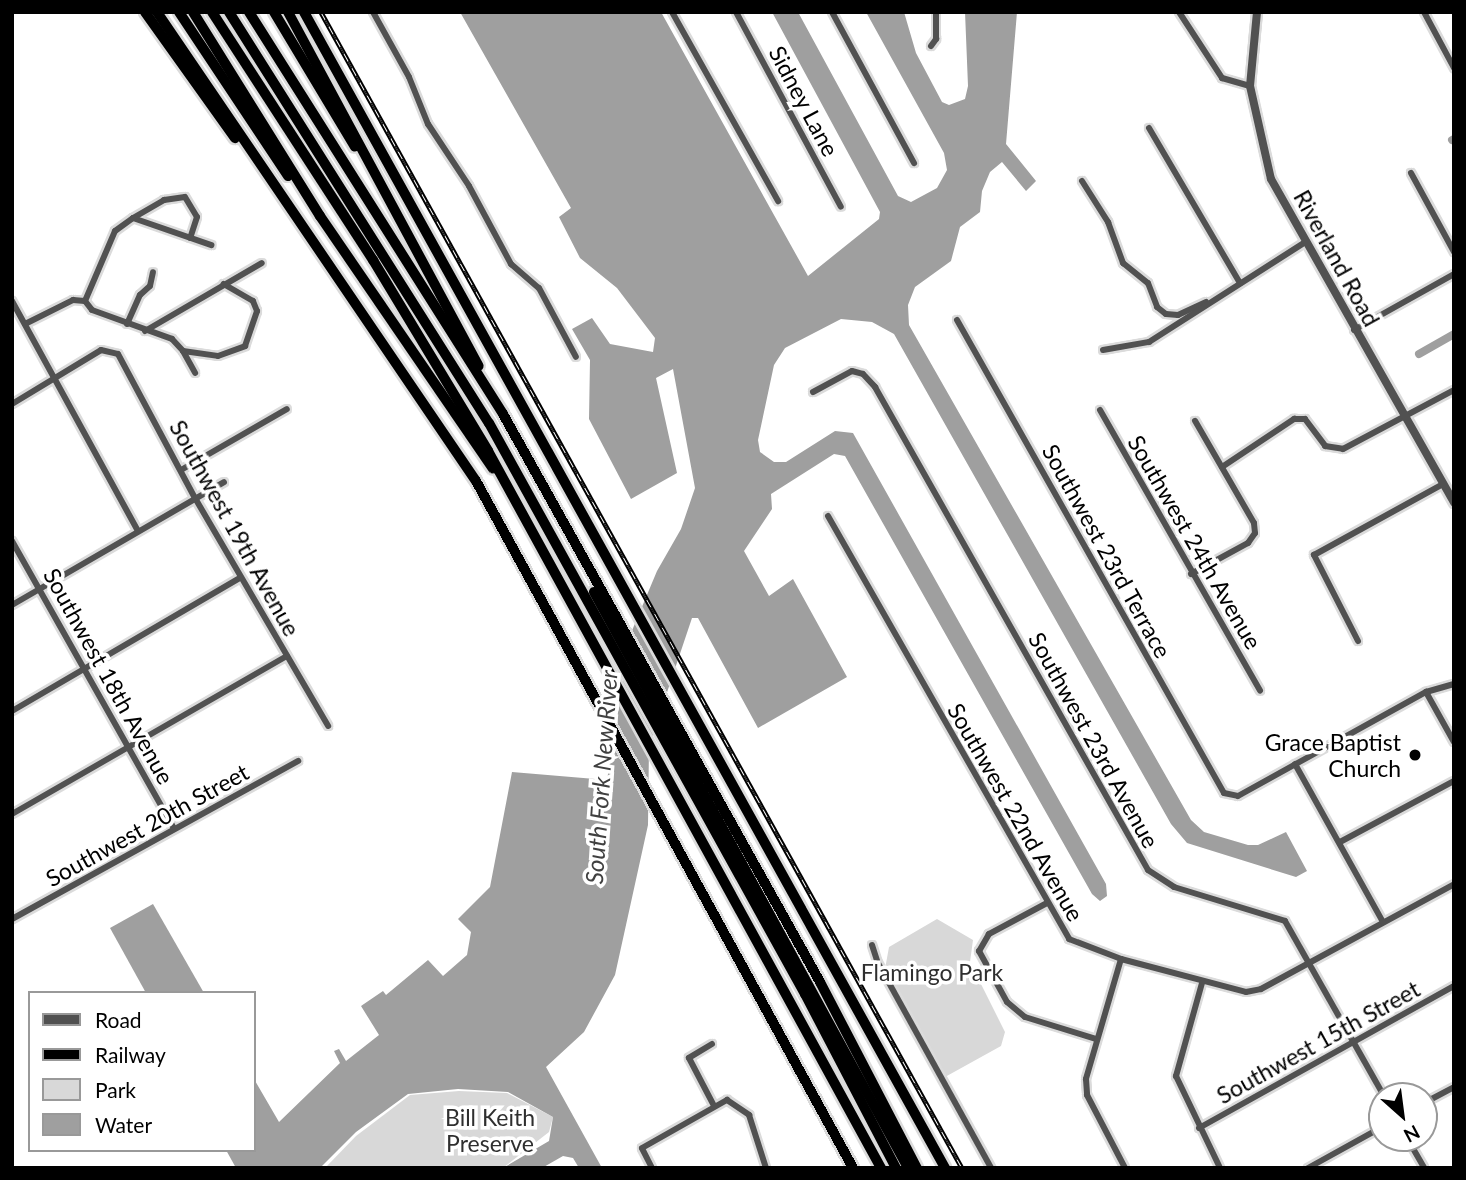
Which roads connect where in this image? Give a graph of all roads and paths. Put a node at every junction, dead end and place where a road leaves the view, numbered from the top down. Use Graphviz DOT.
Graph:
graph roads {
  1 [pos="145,12"];
  2 [pos="157,12"];
  3 [pos="179,12"];
  4 [pos="192,12"];
  5 [pos="212,12"];
  6 [pos="229,12"];
  7 [pos="242,12"];
  8 [pos="249,12"];
  9 [pos="274,12"];
  10 [pos="288,12"];
  11 [pos="304,12"];
  12 [pos="373,12"];
  13 [pos="671,12"];
  14 [pos="736,12"];
  15 [pos="832,12"];
  16 [pos="936,12"];
  17 [pos="1179,12"];
  18 [pos="1256,12"];
  19 [pos="1424,12"];
  20 [pos="931,46"];
  21 [pos="1454,68"];
  22 [pos="1250,86"];
  23 [pos="1149,128"];
  24 [pos="250,154"];
  25 [pos="914,163"];
  26 [pos="1411,173"];
  27 [pos="1082,181"];
  28 [pos="778,201"];
  29 [pos="841,207"];
  30 [pos="399,213"];
  31 [pos="320,216"];
  32 [pos="133,218"];
  33 [pos="190,238"];
  34 [pos="1304,243"];
  35 [pos="211,245"];
  36 [pos="1454,253"];
  37 [pos="262,262"];
  38 [pos="153,272"];
  39 [pos="1454,274"];
  40 [pos="1240,283"];
  41 [pos="223,284"];
  42 [pos="1217,297"];
  43 [pos="12,301"];
  44 [pos="85,301"];
  45 [pos="957,320"];
  46 [pos="25,324"];
  47 [pos="127,324"];
  48 [pos="1354,330"];
  49 [pos="145,331"];
  50 [pos="1103,350"];
  51 [pos="183,351"];
  52 [pos="576,357"];
  53 [pos="195,373"];
  54 [pos="55,376"];
  55 [pos="1454,390"];
  56 [pos="813,391"];
  57 [pos="493,397"];
  58 [pos="12,404"];
  59 [pos="287,409"];
  60 [pos="1100,410"];
  61 [pos="1406,416"];
  62 [pos="496,419"];
  63 [pos="1195,421"];
  64 [pos="471,432"];
  65 [pos="1222,467"];
  66 [pos="181,470"];
  67 [pos="224,482"];
  68 [pos="1443,484"];
  69 [pos="195,498"];
  70 [pos="1454,503"];
  71 [pos="828,516"];
  72 [pos="138,531"];
  73 [pos="12,541"];
  74 [pos="1192,574"];
  75 [pos="240,578"];
  76 [pos="39,589"];
  77 [pos="12,605"];
  78 [pos="1358,641"];
  79 [pos="287,656"];
  80 [pos="85,668"];
  81 [pos="1454,684"];
  82 [pos="1260,691"];
  83 [pos="1426,692"];
  84 [pos="12,711"];
  85 [pos="328,726"];
  86 [pos="1454,742"];
  87 [pos="131,746"];
  88 [pos="298,761"];
  89 [pos="1295,764"];
  90 [pos="1454,780"];
  91 [pos="12,814"];
  92 [pos="174,829"];
  93 [pos="1340,842"];
  94 [pos="1454,884"];
  95 [pos="1047,903"];
  96 [pos="12,919"];
  97 [pos="1383,922"];
  98 [pos="872,944"];
  99 [pos="1121,959"];
  100 [pos="1310,963"];
  101 [pos="1202,983"];
  102 [pos="816,984"];
  103 [pos="1454,986"];
  104 [pos="1096,1039"];
  105 [pos="1354,1040"];
  106 [pos="712,1044"];
  107 [pos="1376,1082"];
  108 [pos="1454,1087"];
  109 [pos="1438,1096"];
  110 [pos="713,1104"];
  111 [pos="824,1107"];
  112 [pos="1199,1128"];
  113 [pos="898,1130"];
  114 [pos="1368,1135"];
  115 [pos="1415,1152"];
  116 [pos="652,1168"];
  117 [pos="766,1168"];
  118 [pos="853,1168"];
  119 [pos="861,1168"];
  120 [pos="881,1168"];
  121 [pos="896,1168"];
  122 [pos="908,1168"];
  123 [pos="917,1168"];
  124 [pos="925,1168"];
  125 [pos="945,1168"];
  126 [pos="991,1168"];
  127 [pos="1125,1168"];
  128 [pos="1220,1168"];
  129 [pos="1308,1168"];
  130 [pos="1424,1168"];
  1 -- 24 [label="highway"];
  2 -- 24 [label="highway"];
  3 -- 31 [label="highway"];
  4 -- 31 [label="highway"];
  5 -- 64 [label="highway"];
  6 -- 62 [label="highway"];
  7 -- 62 [label="highway"];
  8 -- 57 [label="highway"];
  9 -- 30 [label="highway"];
  10 -- 30 [label="highway"];
  11 -- 125 [label="highway"];
  12 -- 52 [label="street"];
  13 -- 28 [label="street"];
  14 -- 29 [label="street, Sidney Lane"];
  15 -- 25 [label="street"];
  16 -- 20 [label="street"];
  17 -- 22 [label="street"];
  18 -- 22 [label="street, Riverland Road"];
  19 -- 21 [label="street"];
  22 -- 34 [label="street, Riverland Road"];
  23 -- 40 [label="street"];
  24 -- 111 [label="highway"];
  26 -- 36 [label="street"];
  27 -- 42 [label="street"];
  30 -- 57 [label="highway"];
  31 -- 64 [label="highway"];
  32 -- 33 [label="street"];
  32 -- 33 [label="street"];
  32 -- 44 [label="street"];
  33 -- 35 [label="street"];
  34 -- 40 [label="street"];
  34 -- 48 [label="street, Riverland Road"];
  37 -- 41 [label="street"];
  38 -- 47 [label="street"];
  39 -- 48 [label="street"];
  40 -- 42 [label="street"];
  41 -- 49 [label="street"];
  41 -- 51 [label="street"];
  42 -- 50 [label="street"];
  43 -- 46 [label="street"];
  44 -- 46 [label="street"];
  44 -- 47 [label="street"];
  45 -- 89 [label="street, Southwest 23rd Terrace"];
  46 -- 54 [label="street"];
  47 -- 49 [label="street"];
  48 -- 61 [label="street, Riverland Road"];
  49 -- 51 [label="street"];
  51 -- 53 [label="street"];
  54 -- 58 [label="street"];
  54 -- 66 [label="street, Southwest 19th Avenue"];
  54 -- 72 [label="street"];
  55 -- 61 [label="street"];
  56 -- 100 [label="street, Southwest 23rd Avenue"];
  57 -- 62 [label="highway"];
  59 -- 66 [label="street"];
  60 -- 74 [label="street, Southwest 24th Avenue"];
  61 -- 65 [label="street"];
  61 -- 68 [label="street, Riverland Road"];
  62 -- 102 [label="highway"];
  62 -- 121 [label="highway"];
  63 -- 65 [label="street"];
  64 -- 120 [label="highway"];
  65 -- 74 [label="street"];
  66 -- 69 [label="street, Southwest 19th Avenue"];
  67 -- 69 [label="street"];
  68 -- 70 [label="street, Riverland Road"];
  68 -- 78 [label="street"];
  69 -- 72 [label="street"];
  69 -- 75 [label="street, Southwest 19th Avenue"];
  71 -- 95 [label="street, Southwest 22nd Avenue"];
  72 -- 76 [label="street"];
  73 -- 76 [label="street, Southwest 18th Avenue"];
  74 -- 82 [label="street, Southwest 24th Avenue"];
  75 -- 79 [label="street, Southwest 19th Avenue"];
  75 -- 80 [label="street"];
  76 -- 77 [label="street"];
  76 -- 80 [label="street, Southwest 18th Avenue"];
  79 -- 85 [label="street, Southwest 19th Avenue"];
  79 -- 87 [label="street"];
  80 -- 84 [label="street"];
  80 -- 87 [label="street, Southwest 18th Avenue"];
  81 -- 83 [label="street"];
  83 -- 86 [label="street"];
  83 -- 89 [label="street"];
  87 -- 91 [label="street"];
  87 -- 92 [label="street, Southwest 18th Avenue"];
  88 -- 92 [label="street, Southwest 20th Street"];
  89 -- 93 [label="street"];
  90 -- 93 [label="street"];
  92 -- 96 [label="street, Southwest 20th Street"];
  93 -- 97 [label="street"];
  94 -- 97 [label="street, Southwest 22nd Avenue"];
  95 -- 99 [label="street, Southwest 22nd Avenue"];
  95 -- 104 [label="street"];
  97 -- 100 [label="street, Southwest 22nd Avenue"];
  98 -- 126 [label="street"];
  99 -- 101 [label="street, Southwest 22nd Avenue"];
  99 -- 104 [label="street"];
  100 -- 101 [label="street, Southwest 22nd Avenue"];
  100 -- 105 [label="street, Southwest 23rd Avenue"];
  101 -- 112 [label="street"];
  102 -- 113 [label="highway"];
  102 -- 122 [label="highway"];
  103 -- 105 [label="street, Southwest 15th Street"];
  104 -- 127 [label="street"];
  105 -- 107 [label="street, Southwest 23rd Avenue"];
  105 -- 112 [label="street, Southwest 15th Street"];
  106 -- 110 [label="street"];
  108 -- 109 [label="street"];
  110 -- 116 [label="street"];
  110 -- 117 [label="street"];
  111 -- 118 [label="highway"];
  111 -- 119 [label="highway"];
  112 -- 128 [label="street"];
  113 -- 123 [label="highway"];
  113 -- 124 [label="highway"];
  114 -- 129 [label="street"];
  115 -- 130 [label="street"];
}
